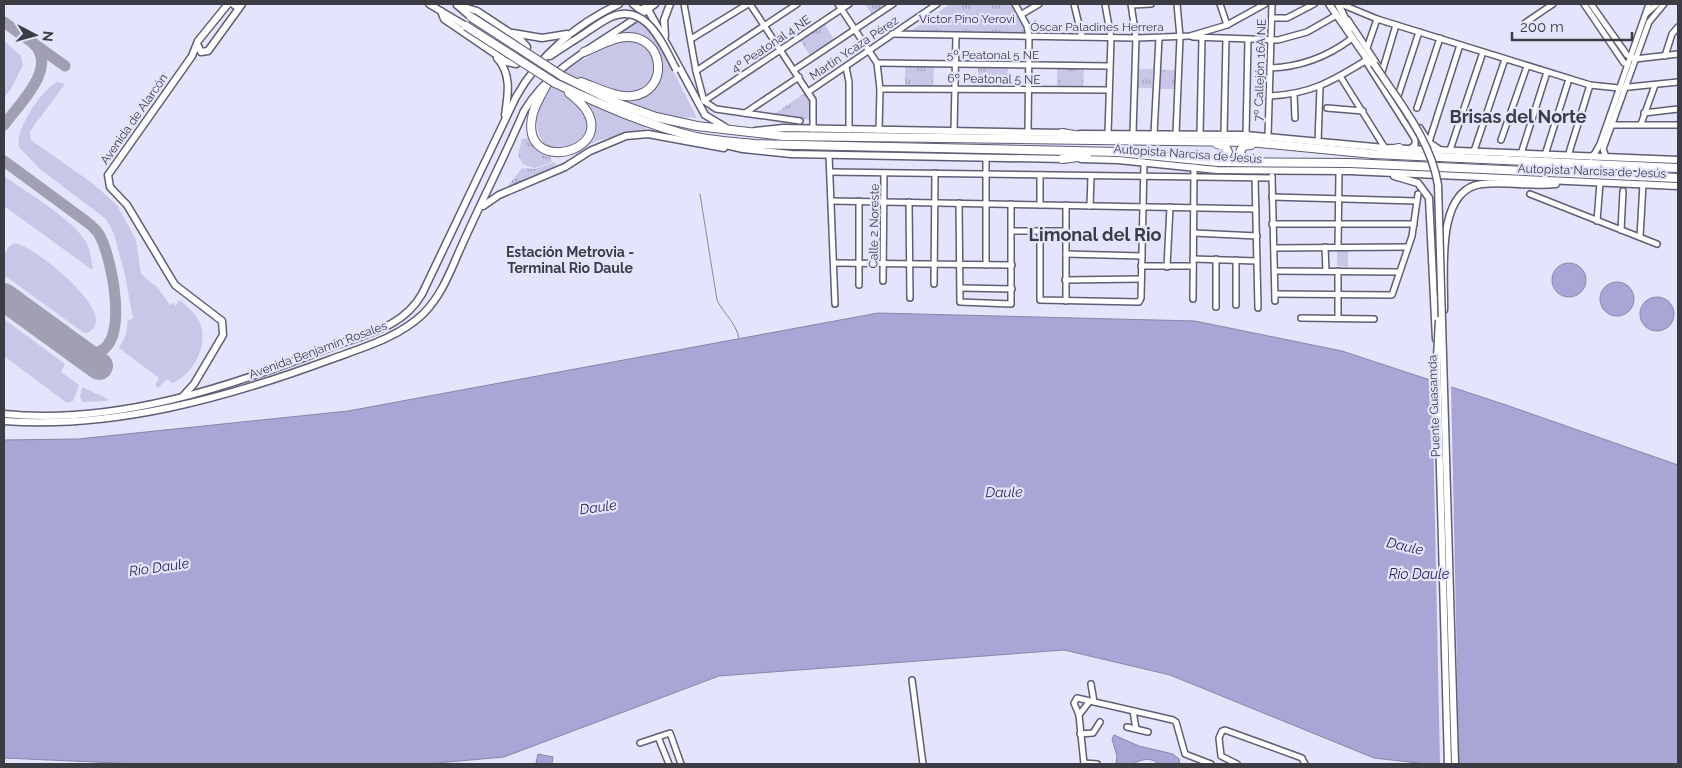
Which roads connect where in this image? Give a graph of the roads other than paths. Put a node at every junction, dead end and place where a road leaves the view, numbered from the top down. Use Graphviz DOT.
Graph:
graph roads {
  1 [pos="230,4"];
  2 [pos="429,4"];
  3 [pos="457,4"];
  4 [pos="619,4"];
  5 [pos="633,4"];
  6 [pos="655,4"];
  7 [pos="670,4"];
  8 [pos="684,4"];
  9 [pos="749,4"];
  10 [pos="797,4"];
  11 [pos="849,4"];
  12 [pos="893,4"];
  13 [pos="926,4"];
  14 [pos="937,4"];
  15 [pos="1015,4"];
  16 [pos="1039,4"];
  17 [pos="1074,4"];
  18 [pos="1105,4"];
  19 [pos="1132,4"];
  20 [pos="1151,4"];
  21 [pos="1177,4"];
  22 [pos="1220,4"];
  23 [pos="1265,4"];
  24 [pos="1272,4"];
  25 [pos="1314,4"];
  26 [pos="1329,4"];
  27 [pos="1339,4"];
  28 [pos="1553,4"];
  29 [pos="1584,4"];
  30 [pos="1591,4"];
  31 [pos="1649,4"];
  32 [pos="1664,4"];
  33 [pos="240,6"];
  34 [pos="646,6"];
  35 [pos="840,6"];
  36 [pos="1657,7"];
  37 [pos="929,9"];
  38 [pos="441,11"];
  39 [pos="1022,14"];
  40 [pos="1334,14"];
  41 [pos="1345,16"];
  42 [pos="471,17"];
  43 [pos="1272,18"];
  44 [pos="1644,18"];
  45 [pos="1377,19"];
  46 [pos="1525,23"];
  47 [pos="1227,25"];
  48 [pos="1396,25"];
  49 [pos="466,26"];
  50 [pos="765,26"];
  51 [pos="1678,27"];
  52 [pos="580,28"];
  53 [pos="505,29"];
  54 [pos="855,29"];
  55 [pos="1419,32"];
  56 [pos="892,34"];
  57 [pos="956,36"];
  58 [pos="1029,36"];
  59 [pos="1190,36"];
  60 [pos="1082,37"];
  61 [pos="1180,37"];
  62 [pos="1111,38"];
  63 [pos="1136,38"];
  64 [pos="1160,38"];
  65 [pos="1202,38"];
  66 [pos="1440,38"];
  67 [pos="691,39"];
  68 [pos="1351,39"];
  69 [pos="1226,40"];
  70 [pos="1248,40"];
  71 [pos="198,41"];
  72 [pos="1271,41"];
  73 [pos="667,42"];
  74 [pos="1460,45"];
  75 [pos="211,48"];
  76 [pos="780,48"];
  77 [pos="1367,48"];
  78 [pos="869,50"];
  79 [pos="584,52"];
  80 [pos="1483,52"];
  81 [pos="493,53"];
  82 [pos="1678,54"];
  83 [pos="1665,56"];
  84 [pos="1633,58"];
  85 [pos="1505,59"];
  86 [pos="542,60"];
  87 [pos="1365,61"];
  88 [pos="877,63"];
  89 [pos="956,65"];
  90 [pos="1373,65"];
  91 [pos="1628,65"];
  92 [pos="1029,66"];
  93 [pos="1110,66"];
  94 [pos="1527,66"];
  95 [pos="846,67"];
  96 [pos="1270,68"];
  97 [pos="794,70"];
  98 [pos="696,72"];
  99 [pos="1382,72"];
  100 [pos="1547,72"];
  101 [pos="562,76"];
  102 [pos="1340,76"];
  103 [pos="798,77"];
  104 [pos="554,79"];
  105 [pos="1569,79"];
  106 [pos="1678,82"];
  107 [pos="1590,85"];
  108 [pos="1655,85"];
  109 [pos="1320,87"];
  110 [pos="954,88"];
  111 [pos="1622,88"];
  112 [pos="880,89"];
  113 [pos="1028,89"];
  114 [pos="1109,90"];
  115 [pos="808,92"];
  116 [pos="1294,94"];
  117 [pos="1270,96"];
  118 [pos="1398,96"];
  119 [pos="704,101"];
  120 [pos="615,107"];
  121 [pos="1327,108"];
  122 [pos="1417,108"];
  123 [pos="1678,109"];
  124 [pos="1363,111"];
  125 [pos="744,113"];
  126 [pos="1644,113"];
  127 [pos="705,115"];
  128 [pos="1295,118"];
  129 [pos="505,121"];
  130 [pos="800,121"];
  131 [pos="1641,124"];
  132 [pos="1612,125"];
  133 [pos="1678,125"];
  134 [pos="813,129"];
  135 [pos="849,130"];
  136 [pos="878,130"];
  137 [pos="742,131"];
  138 [pos="954,132"];
  139 [pos="1028,133"];
  140 [pos="1062,133"];
  141 [pos="1108,134"];
  142 [pos="1133,134"];
  143 [pos="1154,134"];
  144 [pos="1176,134"];
  145 [pos="1200,134"];
  146 [pos="1224,134"];
  147 [pos="1246,135"];
  148 [pos="1268,136"];
  149 [pos="697,137"];
  150 [pos="1500,140"];
  151 [pos="1114,142"];
  152 [pos="1190,142"];
  153 [pos="1318,142"];
  154 [pos="1429,142"];
  155 [pos="1276,145"];
  156 [pos="1385,148"];
  157 [pos="1399,148"];
  158 [pos="1411,148"];
  159 [pos="743,150"];
  160 [pos="1442,150"];
  161 [pos="1450,150"];
  162 [pos="1114,152"];
  163 [pos="1474,152"];
  164 [pos="1373,154"];
  165 [pos="1522,154"];
  166 [pos="829,155"];
  167 [pos="1545,155"];
  168 [pos="1568,156"];
  169 [pos="1590,157"];
  170 [pos="1606,157"];
  171 [pos="986,158"];
  172 [pos="1062,159"];
  173 [pos="1189,159"];
  174 [pos="1678,160"];
  175 [pos="1144,162"];
  176 [pos="1194,167"];
  177 [pos="1273,167"];
  178 [pos="1678,168"];
  179 [pos="1339,171"];
  180 [pos="830,172"];
  181 [pos="884,172"];
  182 [pos="1376,172"];
  183 [pos="935,173"];
  184 [pos="986,174"];
  185 [pos="1040,175"];
  186 [pos="1090,176"];
  187 [pos="1144,176"];
  188 [pos="1194,178"];
  189 [pos="1255,178"];
  190 [pos="1272,178"];
  191 [pos="1678,178"];
  192 [pos="1574,182"];
  193 [pos="1600,183"];
  194 [pos="1643,184"];
  195 [pos="1678,186"];
  196 [pos="1623,191"];
  197 [pos="1418,194"];
  198 [pos="1530,194"];
  199 [pos="1272,198"];
  200 [pos="1339,200"];
  201 [pos="832,201"];
  202 [pos="859,201"];
  203 [pos="1417,201"];
  204 [pos="884,202"];
  205 [pos="909,202"];
  206 [pos="935,203"];
  207 [pos="960,203"];
  208 [pos="986,204"];
  209 [pos="1011,204"];
  210 [pos="1040,205"];
  211 [pos="1066,205"];
  212 [pos="1090,206"];
  213 [pos="1143,207"];
  214 [pos="1170,207"];
  215 [pos="1194,208"];
  216 [pos="1256,209"];
  217 [pos="479,211"];
  218 [pos="1597,221"];
  219 [pos="1272,224"];
  220 [pos="1339,224"];
  221 [pos="1414,224"];
  222 [pos="1012,230"];
  223 [pos="1040,230"];
  224 [pos="1621,230"];
  225 [pos="1066,231"];
  226 [pos="1194,233"];
  227 [pos="1256,236"];
  228 [pos="1640,237"];
  229 [pos="1657,244"];
  230 [pos="1325,247"];
  231 [pos="1338,247"];
  232 [pos="1408,247"];
  233 [pos="1274,248"];
  234 [pos="1066,254"];
  235 [pos="1142,256"];
  236 [pos="1193,258"];
  237 [pos="1216,260"];
  238 [pos="1236,260"];
  239 [pos="1257,261"];
  240 [pos="834,263"];
  241 [pos="859,263"];
  242 [pos="883,264"];
  243 [pos="909,264"];
  244 [pos="934,264"];
  245 [pos="960,264"];
  246 [pos="986,265"];
  247 [pos="1012,265"];
  248 [pos="1141,266"];
  249 [pos="1168,266"];
  250 [pos="1193,266"];
  251 [pos="1275,271"];
  252 [pos="1326,271"];
  253 [pos="1338,271"];
  254 [pos="1399,272"];
  255 [pos="1141,279"];
  256 [pos="1065,280"];
  257 [pos="883,281"];
  258 [pos="934,284"];
  259 [pos="859,285"];
  260 [pos="961,288"];
  261 [pos="1012,289"];
  262 [pos="1275,294"];
  263 [pos="1338,294"];
  264 [pos="910,298"];
  265 [pos="1193,299"];
  266 [pos="1066,301"];
  267 [pos="1275,302"];
  268 [pos="835,304"];
  269 [pos="1236,305"];
  270 [pos="1216,307"];
  271 [pos="1258,308"];
  272 [pos="1338,317"];
  273 [pos="1301,318"];
  274 [pos="1374,319"];
  275 [pos="1441,356"];
  276 [pos="183,396"];
  277 [pos="4,414"];
  278 [pos="4,421"];
  279 [pos="912,680"];
  280 [pos="1091,684"];
  281 [pos="1091,702"];
  282 [pos="1134,711"];
  283 [pos="1079,715"];
  284 [pos="1100,722"];
  285 [pos="1127,727"];
  286 [pos="1136,729"];
  287 [pos="1148,732"];
  288 [pos="1080,734"];
  289 [pos="658,737"];
  290 [pos="640,743"];
  291 [pos="669,764"];
  292 [pos="681,764"];
  293 [pos="923,764"];
  294 [pos="1084,764"];
  295 [pos="1097,764"];
  296 [pos="1211,764"];
  297 [pos="1237,764"];
  298 [pos="1305,764"];
  299 [pos="1448,764"];
  300 [pos="1455,764"];
  1 -- 33 [label="street"];
  1 -- 71 [label="main road, Avenida de Alarcón"];
  2 -- 38 [label="main road, Autopista Narcisa de Jesús"];
  3 -- 42 [label="main road, Autopista Narcisa de Jesús"];
  3 -- 53 [label="main road"];
  4 -- 52 [label="main road"];
  5 -- 34 [label="main road"];
  6 -- 34 [label="main road, Avenida Benjamín Rosales"];
  7 -- 73 [label="main road"];
  8 -- 67 [label="street"];
  9 -- 50 [label="street"];
  9 -- 67 [label="street"];
  10 -- 50 [label="street"];
  11 -- 35 [label="street, 4º Peatonal 4 NE"];
  12 -- 54 [label="street"];
  13 -- 37 [label="street"];
  14 -- 37 [label="street, Martín Ycaza Pérez"];
  15 -- 39 [label="street"];
  16 -- 39 [label="street"];
  17 -- 60 [label="street"];
  18 -- 62 [label="street"];
  19 -- 20 [label="street"];
  19 -- 63 [label="street"];
  21 -- 61 [label="street"];
  22 -- 47 [label="street"];
  23 -- 47 [label="street, Óscar Paladines Herrera"];
  24 -- 43 [label="street, 7º Callejón 16A NE"];
  25 -- 43 [label="street"];
  26 -- 40 [label="main road"];
  27 -- 41 [label="main road"];
  27 -- 45 [label="street"];
  28 -- 46 [label="street"];
  29 -- 91 [label="street"];
  30 -- 84 [label="street"];
  31 -- 44 [label="street"];
  32 -- 36 [label="street"];
  33 -- 75 [label="main road"];
  34 -- 73 [label="main road"];
  34 -- 79 [label="main road, Avenida Benjamín Rosales"];
  35 -- 54 [label="street"];
  35 -- 76 [label="street, 4º Peatonal 4 NE"];
  36 -- 44 [label="street"];
  36 -- 84 [label="street"];
  37 -- 56 [label="street, Martín Ycaza Pérez"];
  38 -- 49 [label="main road, Autopista Narcisa de Jesús"];
  38 -- 81 [label="main road"];
  39 -- 58 [label="street"];
  40 -- 68 [label="street"];
  40 -- 72 [label="street"];
  40 -- 90 [label="main road"];
  41 -- 77 [label="street"];
  41 -- 90 [label="main road"];
  42 -- 101 [label="highway, Autopista Narcisa de Jesús, bridge"];
  43 -- 72 [label="street, 7º Callejón 16A NE"];
  44 -- 84 [label="street"];
  45 -- 48 [label="street"];
  45 -- 77 [label="street"];
  47 -- 59 [label="street, Óscar Paladines Herrera"];
  48 -- 55 [label="street"];
  48 -- 99 [label="street"];
  49 -- 104 [label="highway, Autopista Narcisa de Jesús, bridge"];
  50 -- 76 [label="street"];
  50 -- 98 [label="street"];
  51 -- 83 [label="street"];
  52 -- 53 [label="main road"];
  52 -- 86 [label="main road"];
  53 -- 81 [label="main road"];
  54 -- 78 [label="street"];
  54 -- 97 [label="street"];
  55 -- 66 [label="street"];
  55 -- 118 [label="street"];
  56 -- 57 [label="street, Óscar Paladines Herrera"];
  56 -- 78 [label="street, Martín Ycaza Pérez"];
  57 -- 58 [label="street, Óscar Paladines Herrera"];
  57 -- 89 [label="street"];
  58 -- 60 [label="street, Óscar Paladines Herrera"];
  58 -- 92 [label="street"];
  59 -- 61 [label="street, Óscar Paladines Herrera"];
  59 -- 65 [label="street"];
  60 -- 62 [label="street, Óscar Paladines Herrera"];
  61 -- 64 [label="street, Óscar Paladines Herrera"];
  61 -- 144 [label="street"];
  62 -- 63 [label="street, Óscar Paladines Herrera"];
  62 -- 93 [label="street"];
  63 -- 64 [label="street, Óscar Paladines Herrera"];
  63 -- 142 [label="street"];
  64 -- 143 [label="street"];
  65 -- 69 [label="street"];
  65 -- 145 [label="street"];
  66 -- 74 [label="street"];
  66 -- 122 [label="street"];
  67 -- 98 [label="street"];
  68 -- 87 [label="street"];
  68 -- 96 [label="street"];
  69 -- 70 [label="street"];
  69 -- 146 [label="street"];
  70 -- 72 [label="street"];
  70 -- 147 [label="street"];
  71 -- 75 [label="main road"];
  71 -- 75 [label="main road"];
  71 -- 276 [label="main road, Avenida de Alarcón"];
  72 -- 96 [label="street, 7º Callejón 16A NE"];
  73 -- 127 [label="main road"];
  74 -- 80 [label="street"];
  74 -- 154 [label="street"];
  76 -- 97 [label="street"];
  76 -- 119 [label="street, 4º Peatonal 4 NE"];
  77 -- 99 [label="street"];
  78 -- 88 [label="street"];
  78 -- 95 [label="street, Martín Ycaza Pérez"];
  79 -- 101 [label="highway"];
  79 -- 104 [label="main road, Avenida Benjamín Rosales"];
  80 -- 85 [label="street"];
  80 -- 161 [label="street"];
  81 -- 129 [label="main road"];
  82 -- 83 [label="street"];
  83 -- 84 [label="street"];
  84 -- 91 [label="street"];
  84 -- 111 [label="street"];
  85 -- 94 [label="street"];
  85 -- 163 [label="street"];
  86 -- 127 [label="main road, bridge"];
  86 -- 129 [label="main road, Avenida Benjamín Rosales"];
  87 -- 102 [label="street"];
  87 -- 158 [label="street"];
  88 -- 89 [label="street, 5º Peatonal 5 NE"];
  88 -- 112 [label="street"];
  89 -- 92 [label="street, 5º Peatonal 5 NE"];
  89 -- 110 [label="street"];
  90 -- 275 [label="main road, Puente Guasamda, bridge"];
  91 -- 111 [label="street"];
  92 -- 93 [label="street, 5º Peatonal 5 NE"];
  92 -- 113 [label="street"];
  93 -- 114 [label="street"];
  94 -- 100 [label="street"];
  94 -- 150 [label="street"];
  95 -- 115 [label="street, Martín Ycaza Pérez"];
  95 -- 135 [label="street"];
  96 -- 117 [label="street, 7º Callejón 16A NE"];
  97 -- 103 [label="street"];
  98 -- 119 [label="street"];
  99 -- 118 [label="street"];
  100 -- 105 [label="street"];
  100 -- 165 [label="street"];
  101 -- 120 [label="highway, Autopista Narcisa de Jesús"];
  102 -- 109 [label="street"];
  102 -- 124 [label="street"];
  103 -- 115 [label="street"];
  103 -- 125 [label="street"];
  104 -- 104 [label="highway"];
  104 -- 120 [label="highway, Autopista Narcisa de Jesús"];
  104 -- 217 [label="main road, Avenida Benjamín Rosales"];
  105 -- 107 [label="street"];
  105 -- 167 [label="street"];
  106 -- 108 [label="street"];
  107 -- 111 [label="street"];
  107 -- 168 [label="street"];
  108 -- 111 [label="street"];
  108 -- 126 [label="street"];
  109 -- 116 [label="street"];
  109 -- 153 [label="street"];
  110 -- 112 [label="street, 6º Peatonal 5 NE"];
  110 -- 113 [label="street, 6º Peatonal 5 NE"];
  110 -- 138 [label="street"];
  111 -- 132 [label="street"];
  111 -- 169 [label="street"];
  112 -- 136 [label="street"];
  113 -- 114 [label="street, 6º Peatonal 5 NE"];
  113 -- 139 [label="street"];
  114 -- 141 [label="street"];
  115 -- 134 [label="street"];
  116 -- 117 [label="street"];
  116 -- 128 [label="street"];
  117 -- 148 [label="street, 7º Callejón 16A NE"];
  118 -- 154 [label="street"];
  119 -- 125 [label="street"];
  120 -- 137 [label="highway, Autopista Narcisa de Jesús"];
  120 -- 149 [label="highway, Autopista Narcisa de Jesús"];
  121 -- 124 [label="street"];
  123 -- 126 [label="street"];
  124 -- 156 [label="street"];
  125 -- 130 [label="street"];
  126 -- 131 [label="street"];
  127 -- 137 [label="main road"];
  129 -- 276 [label="main road, Avenida Benjamín Rosales"];
  131 -- 132 [label="street"];
  131 -- 133 [label="street"];
  132 -- 170 [label="street"];
  134 -- 135 [label="main road, Autopista Narcisa de Jesús"];
  134 -- 137 [label="main road, Autopista Narcisa de Jesús"];
  135 -- 136 [label="main road, Autopista Narcisa de Jesús"];
  136 -- 138 [label="main road, Autopista Narcisa de Jesús"];
  137 -- 151 [label="highway, Autopista Narcisa de Jesús"];
  138 -- 139 [label="main road, Autopista Narcisa de Jesús"];
  139 -- 140 [label="main road, Autopista Narcisa de Jesús"];
  140 -- 141 [label="main road, Autopista Narcisa de Jesús"];
  140 -- 151 [label="highway"];
  141 -- 142 [label="main road, Autopista Narcisa de Jesús"];
  142 -- 143 [label="main road, Autopista Narcisa de Jesús"];
  143 -- 144 [label="main road, Autopista Narcisa de Jesús"];
  144 -- 145 [label="main road, Autopista Narcisa de Jesús"];
  145 -- 146 [label="main road, Autopista Narcisa de Jesús"];
  146 -- 147 [label="main road, Autopista Narcisa de Jesús"];
  147 -- 148 [label="main road, Autopista Narcisa de Jesús"];
  148 -- 153 [label="main road, Autopista Narcisa de Jesús"];
  149 -- 159 [label="main road, Autopista Narcisa de Jesús"];
  149 -- 162 [label="highway, Autopista Narcisa de Jesús"];
  151 -- 152 [label="highway, Autopista Narcisa de Jesús"];
  152 -- 155 [label="highway, Autopista Narcisa de Jesús"];
  152 -- 173 [label="highway"];
  153 -- 156 [label="main road, Autopista Narcisa de Jesús"];
  154 -- 160 [label="street"];
  155 -- 164 [label="highway, Autopista Narcisa de Jesús"];
  155 -- 177 [label="highway"];
  156 -- 157 [label="main road, Autopista Narcisa de Jesús"];
  157 -- 158 [label="main road, Autopista Narcisa de Jesús"];
  157 -- 164 [label="highway"];
  158 -- 160 [label="main road, Autopista Narcisa de Jesús"];
  159 -- 166 [label="main road, Autopista Narcisa de Jesús"];
  159 -- 217 [label="main road"];
  160 -- 161 [label="main road, Autopista Narcisa de Jesús"];
  161 -- 163 [label="main road, Autopista Narcisa de Jesús"];
  162 -- 172 [label="highway"];
  162 -- 173 [label="highway, Autopista Narcisa de Jesús"];
  163 -- 165 [label="main road, Autopista Narcisa de Jesús"];
  164 -- 178 [label="highway, Autopista Narcisa de Jesús"];
  165 -- 167 [label="main road, Autopista Narcisa de Jesús"];
  166 -- 171 [label="main road, Autopista Narcisa de Jesús"];
  166 -- 180 [label="street"];
  167 -- 168 [label="main road, Autopista Narcisa de Jesús"];
  168 -- 169 [label="main road, Autopista Narcisa de Jesús"];
  169 -- 170 [label="main road, Autopista Narcisa de Jesús"];
  170 -- 174 [label="main road, Autopista Narcisa de Jesús"];
  171 -- 172 [label="main road, Autopista Narcisa de Jesús"];
  171 -- 184 [label="street"];
  172 -- 175 [label="main road, Autopista Narcisa de Jesús"];
  173 -- 177 [label="highway, Autopista Narcisa de Jesús"];
  175 -- 176 [label="main road, Autopista Narcisa de Jesús"];
  175 -- 187 [label="street"];
  176 -- 177 [label="main road, Autopista Narcisa de Jesús"];
  176 -- 188 [label="street"];
  177 -- 179 [label="main road, Autopista Narcisa de Jesús"];
  177 -- 190 [label="street"];
  177 -- 191 [label="highway, Autopista Narcisa de Jesús"];
  179 -- 182 [label="main road, Autopista Narcisa de Jesús"];
  179 -- 200 [label="street"];
  180 -- 181 [label="street"];
  180 -- 201 [label="street"];
  181 -- 183 [label="street"];
  181 -- 204 [label="street, Calle 2 Noreste"];
  182 -- 192 [label="main road, Autopista Narcisa de Jesús"];
  182 -- 275 [label="main road, bridge"];
  183 -- 184 [label="street"];
  183 -- 206 [label="street"];
  184 -- 185 [label="street"];
  184 -- 208 [label="street"];
  185 -- 186 [label="street"];
  185 -- 210 [label="street"];
  186 -- 187 [label="street"];
  186 -- 212 [label="street"];
  187 -- 188 [label="street"];
  187 -- 213 [label="street"];
  188 -- 189 [label="street"];
  188 -- 215 [label="street"];
  189 -- 190 [label="street"];
  189 -- 216 [label="street"];
  190 -- 199 [label="street"];
  192 -- 193 [label="main road, Autopista Narcisa de Jesús"];
  192 -- 275 [label="main road, bridge"];
  193 -- 194 [label="main road, Autopista Narcisa de Jesús"];
  193 -- 218 [label="street"];
  194 -- 195 [label="main road, Autopista Narcisa de Jesús"];
  194 -- 228 [label="street"];
  196 -- 224 [label="street"];
  197 -- 203 [label="street"];
  198 -- 218 [label="street"];
  199 -- 200 [label="street"];
  199 -- 219 [label="street"];
  200 -- 203 [label="street"];
  200 -- 220 [label="street"];
  201 -- 202 [label="street"];
  201 -- 240 [label="street"];
  202 -- 204 [label="street"];
  202 -- 241 [label="street"];
  203 -- 221 [label="street"];
  204 -- 205 [label="street"];
  204 -- 242 [label="street, Calle 2 Noreste"];
  205 -- 206 [label="street"];
  205 -- 243 [label="street"];
  206 -- 207 [label="street"];
  206 -- 244 [label="street"];
  207 -- 208 [label="street"];
  207 -- 245 [label="street"];
  208 -- 209 [label="street"];
  208 -- 246 [label="street"];
  209 -- 210 [label="street"];
  209 -- 222 [label="street"];
  210 -- 211 [label="street"];
  211 -- 212 [label="street"];
  211 -- 225 [label="street"];
  212 -- 213 [label="street"];
  213 -- 214 [label="street"];
  213 -- 235 [label="street"];
  214 -- 215 [label="street"];
  214 -- 249 [label="street"];
  215 -- 216 [label="street"];
  215 -- 226 [label="street"];
  216 -- 227 [label="street"];
  217 -- 278 [label="main road, Avenida Benjamín Rosales"];
  218 -- 224 [label="street"];
  219 -- 220 [label="street"];
  219 -- 233 [label="street"];
  220 -- 221 [label="street"];
  220 -- 231 [label="street"];
  221 -- 232 [label="street"];
  222 -- 223 [label="street"];
  222 -- 247 [label="street"];
  223 -- 225 [label="street"];
  223 -- 266 [label="street"];
  224 -- 228 [label="street"];
  225 -- 234 [label="street"];
  226 -- 227 [label="street"];
  226 -- 236 [label="street"];
  227 -- 239 [label="street"];
  228 -- 229 [label="street"];
  230 -- 231 [label="street"];
  230 -- 233 [label="street"];
  230 -- 252 [label="street"];
  231 -- 232 [label="street"];
  232 -- 254 [label="street"];
  233 -- 251 [label="street"];
  234 -- 235 [label="street"];
  234 -- 256 [label="street"];
  235 -- 248 [label="street"];
  236 -- 237 [label="street"];
  236 -- 250 [label="street"];
  237 -- 238 [label="street"];
  237 -- 270 [label="street"];
  238 -- 239 [label="street"];
  238 -- 269 [label="street"];
  239 -- 271 [label="street"];
  240 -- 241 [label="street"];
  240 -- 268 [label="street"];
  241 -- 242 [label="street"];
  241 -- 259 [label="street"];
  242 -- 243 [label="street"];
  242 -- 257 [label="street, Calle 2 Noreste"];
  243 -- 244 [label="street"];
  243 -- 264 [label="street"];
  244 -- 245 [label="street"];
  244 -- 258 [label="street"];
  245 -- 246 [label="street"];
  245 -- 260 [label="street"];
  246 -- 247 [label="street"];
  247 -- 261 [label="street"];
  248 -- 249 [label="street"];
  248 -- 255 [label="street"];
  249 -- 250 [label="street"];
  250 -- 265 [label="street"];
  251 -- 252 [label="street"];
  251 -- 262 [label="street"];
  252 -- 253 [label="street"];
  253 -- 254 [label="street"];
  253 -- 263 [label="street"];
  254 -- 263 [label="street"];
  255 -- 256 [label="street"];
  255 -- 266 [label="street"];
  256 -- 266 [label="street"];
  260 -- 261 [label="street"];
  260 -- 261 [label="street"];
  262 -- 263 [label="street"];
  262 -- 267 [label="street"];
  263 -- 272 [label="street"];
  272 -- 273 [label="street"];
  272 -- 274 [label="street"];
  275 -- 299 [label="main road, Puente Guasamda, bridge"];
  275 -- 300 [label="main road, Puente Guasamda, bridge"];
  276 -- 277 [label="main road, Avenida Benjamín Rosales"];
  279 -- 293 [label="street"];
  280 -- 281 [label="street"];
  281 -- 282 [label="street"];
  281 -- 283 [label="street"];
  281 -- 283 [label="street"];
  282 -- 286 [label="street"];
  282 -- 296 [label="street"];
  283 -- 288 [label="street"];
  284 -- 288 [label="street"];
  285 -- 286 [label="street"];
  286 -- 287 [label="street"];
  288 -- 294 [label="street"];
  289 -- 290 [label="street"];
  289 -- 291 [label="street"];
  289 -- 292 [label="street"];
  294 -- 295 [label="street"];
  297 -- 298 [label="street"];
}
